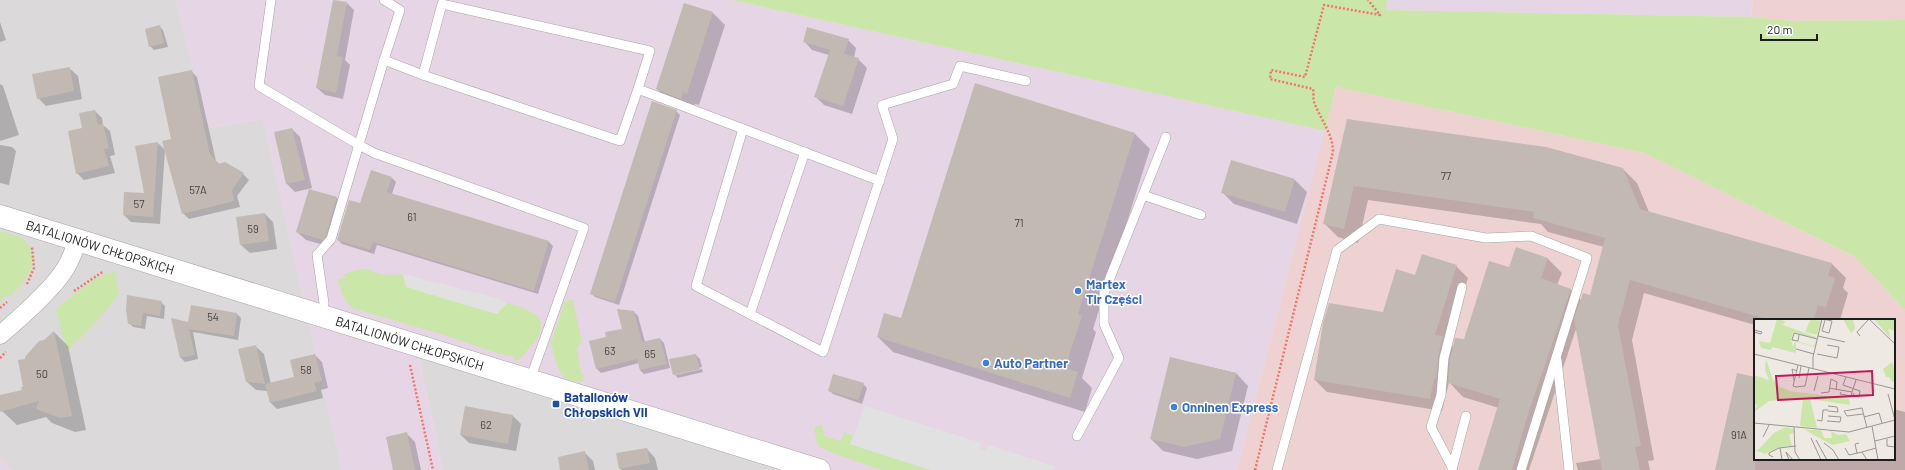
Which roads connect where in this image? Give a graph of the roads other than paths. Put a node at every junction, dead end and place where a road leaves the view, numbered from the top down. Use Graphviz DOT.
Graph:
graph roads {
  1 [pos="271,0"];
  2 [pos="384,0"];
  3 [pos="384,60"];
  4 [pos="423,75"];
  5 [pos="1026,81"];
  6 [pos="638,89"];
  7 [pos="743,129"];
  8 [pos="1166,136"];
  9 [pos="359,145"];
  10 [pos="805,152"];
  11 [pos="880,181"];
  12 [pos="1143,195"];
  13 [pos="1201,215"];
  14 [pos="0,216"];
  15 [pos="78,240"];
  16 [pos="1462,287"];
  17 [pos="750,314"];
  18 [pos="322,316"];
  19 [pos="5,342"];
  20 [pos="1557,355"];
  21 [pos="530,380"];
  22 [pos="1466,416"];
  23 [pos="1077,436"];
  24 [pos="1452,468"];
  25 [pos="819,470"];
  26 [pos="1277,470"];
  27 [pos="1521,470"];
  28 [pos="1569,470"];
  1 -- 9 [label="lane"];
  2 -- 3 [label="lane"];
  3 -- 4 [label="lane"];
  3 -- 9 [label="lane"];
  4 -- 6 [label="lane"];
  4 -- 6 [label="lane"];
  5 -- 11 [label="lane"];
  6 -- 7 [label="lane"];
  7 -- 10 [label="lane"];
  7 -- 17 [label="lane"];
  8 -- 12 [label="lane"];
  9 -- 18 [label="lane"];
  9 -- 21 [label="lane"];
  10 -- 11 [label="lane"];
  10 -- 17 [label="lane"];
  11 -- 17 [label="lane"];
  12 -- 13 [label="lane"];
  12 -- 23 [label="lane"];
  14 -- 15 [label="street, BATALIONÓW CHŁOPSKICH"];
  15 -- 18 [label="street, BATALIONÓW CHŁOPSKICH"];
  15 -- 19 [label="street"];
  16 -- 24 [label="lane"];
  18 -- 21 [label="street, BATALIONÓW CHŁOPSKICH"];
  20 -- 26 [label="lane"];
  20 -- 27 [label="lane"];
  20 -- 28 [label="lane"];
  21 -- 25 [label="street, BATALIONÓW CHŁOPSKICH"];
  22 -- 24 [label="lane"];
}
